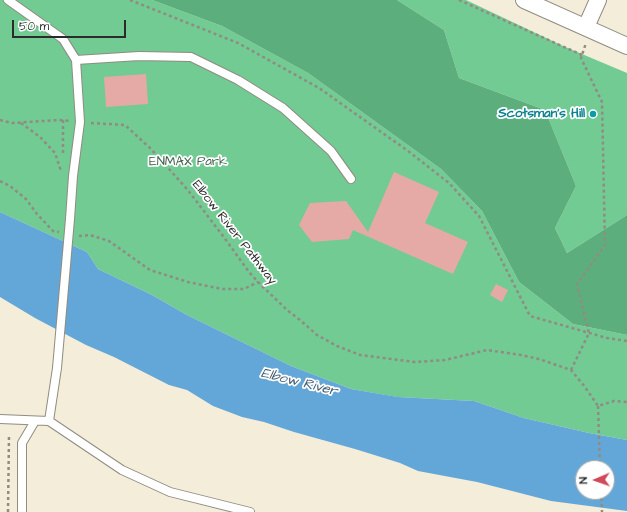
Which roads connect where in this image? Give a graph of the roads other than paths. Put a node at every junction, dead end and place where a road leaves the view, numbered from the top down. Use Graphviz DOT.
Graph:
graph roads {
  1 [pos="8,0"];
  2 [pos="524,0"];
  3 [pos="598,0"];
  4 [pos="586,35"];
  5 [pos="627,46"];
  6 [pos="76,60"];
  7 [pos="351,179"];
  8 [pos="0,418"];
  9 [pos="35,421"];
  10 [pos="50,422"];
  11 [pos="22,512"];
  12 [pos="250,512"];
  1 -- 6 [label="lane"];
  2 -- 4 [label="street"];
  3 -- 4 [label="street"];
  4 -- 5 [label="street"];
  6 -- 7 [label="lane"];
  6 -- 10 [label="lane, bridge"];
  8 -- 9 [label="lane"];
  9 -- 10 [label="lane"];
  9 -- 11 [label="lane"];
  10 -- 12 [label="lane"];
}
